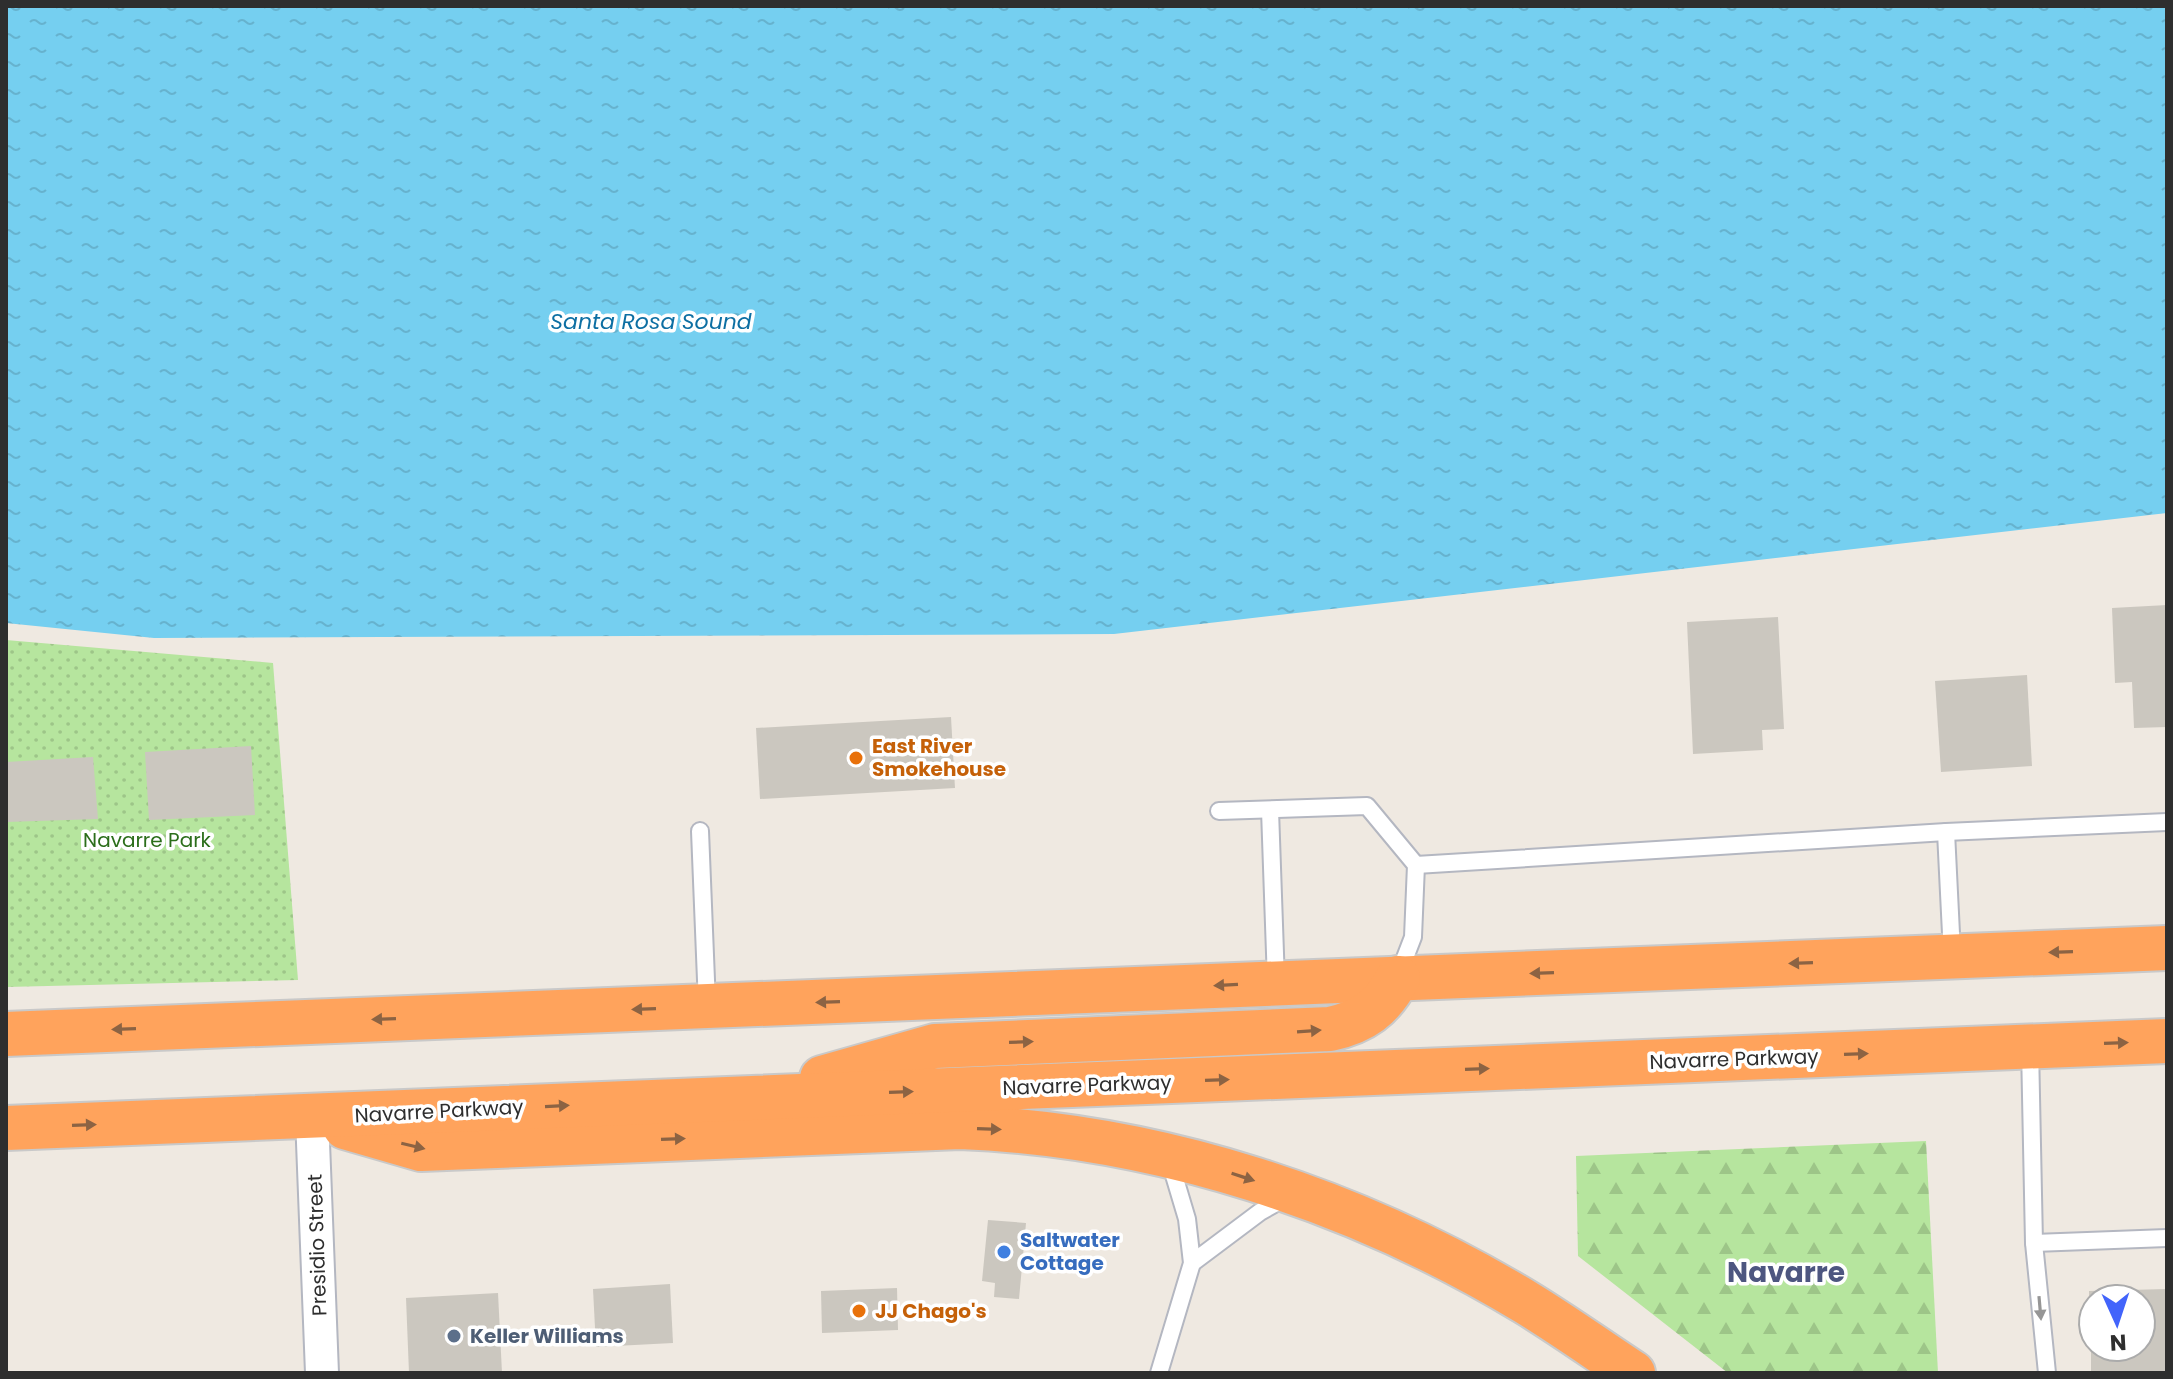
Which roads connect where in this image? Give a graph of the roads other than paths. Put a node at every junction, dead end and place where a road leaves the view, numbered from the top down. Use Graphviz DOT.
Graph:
graph roads {
  1 [pos="1270,810"];
  2 [pos="1219,811"];
  3 [pos="2167,822"];
  4 [pos="700,831"];
  5 [pos="1946,832"];
  6 [pos="1416,865"];
  7 [pos="2154,946"];
  8 [pos="1953,956"];
  9 [pos="1398,978"];
  10 [pos="1276,983"];
  11 [pos="707,1007"];
  12 [pos="6,1034"];
  13 [pos="2167,1041"];
  14 [pos="2030,1047"];
  15 [pos="755,1098"];
  16 [pos="312,1117"];
  17 [pos="6,1128"];
  18 [pos="1168,1155"];
  19 [pos="1293,1193"];
  20 [pos="2167,1238"];
  21 [pos="2034,1243"];
  22 [pos="1192,1263"];
  23 [pos="322,1373"];
  24 [pos="1159,1373"];
  25 [pos="1633,1373"];
  26 [pos="2047,1373"];
  1 -- 2 [label="lane"];
  1 -- 6 [label="lane"];
  1 -- 10 [label="lane"];
  3 -- 5 [label="lane"];
  4 -- 11 [label="lane"];
  5 -- 6 [label="lane"];
  5 -- 8 [label="lane"];
  6 -- 9 [label="lane"];
  7 -- 8 [label="highway, one-way"];
  8 -- 9 [label="highway, one-way"];
  9 -- 10 [label="highway"];
  15 -- 9 [label="highway, one-way"];
  10 -- 11 [label="highway, one-way"];
  11 -- 12 [label="highway, one-way"];
  14 -- 13 [label="highway, Navarre Parkway, one-way"];
  15 -- 14 [label="highway, Navarre Parkway, one-way"];
  14 -- 21 [label="lane"];
  16 -- 15 [label="highway, Navarre Parkway, one-way"];
  17 -- 16 [label="highway, Navarre Parkway, one-way"];
  16 -- 18 [label="highway, one-way"];
  16 -- 23 [label="street, Presidio Street"];
  18 -- 19 [label="highway, one-way"];
  18 -- 22 [label="lane"];
  19 -- 22 [label="lane"];
  19 -- 25 [label="highway"];
  20 -- 21 [label="lane"];
  21 -- 26 [label="lane, one-way"];
  22 -- 24 [label="lane"];
}
